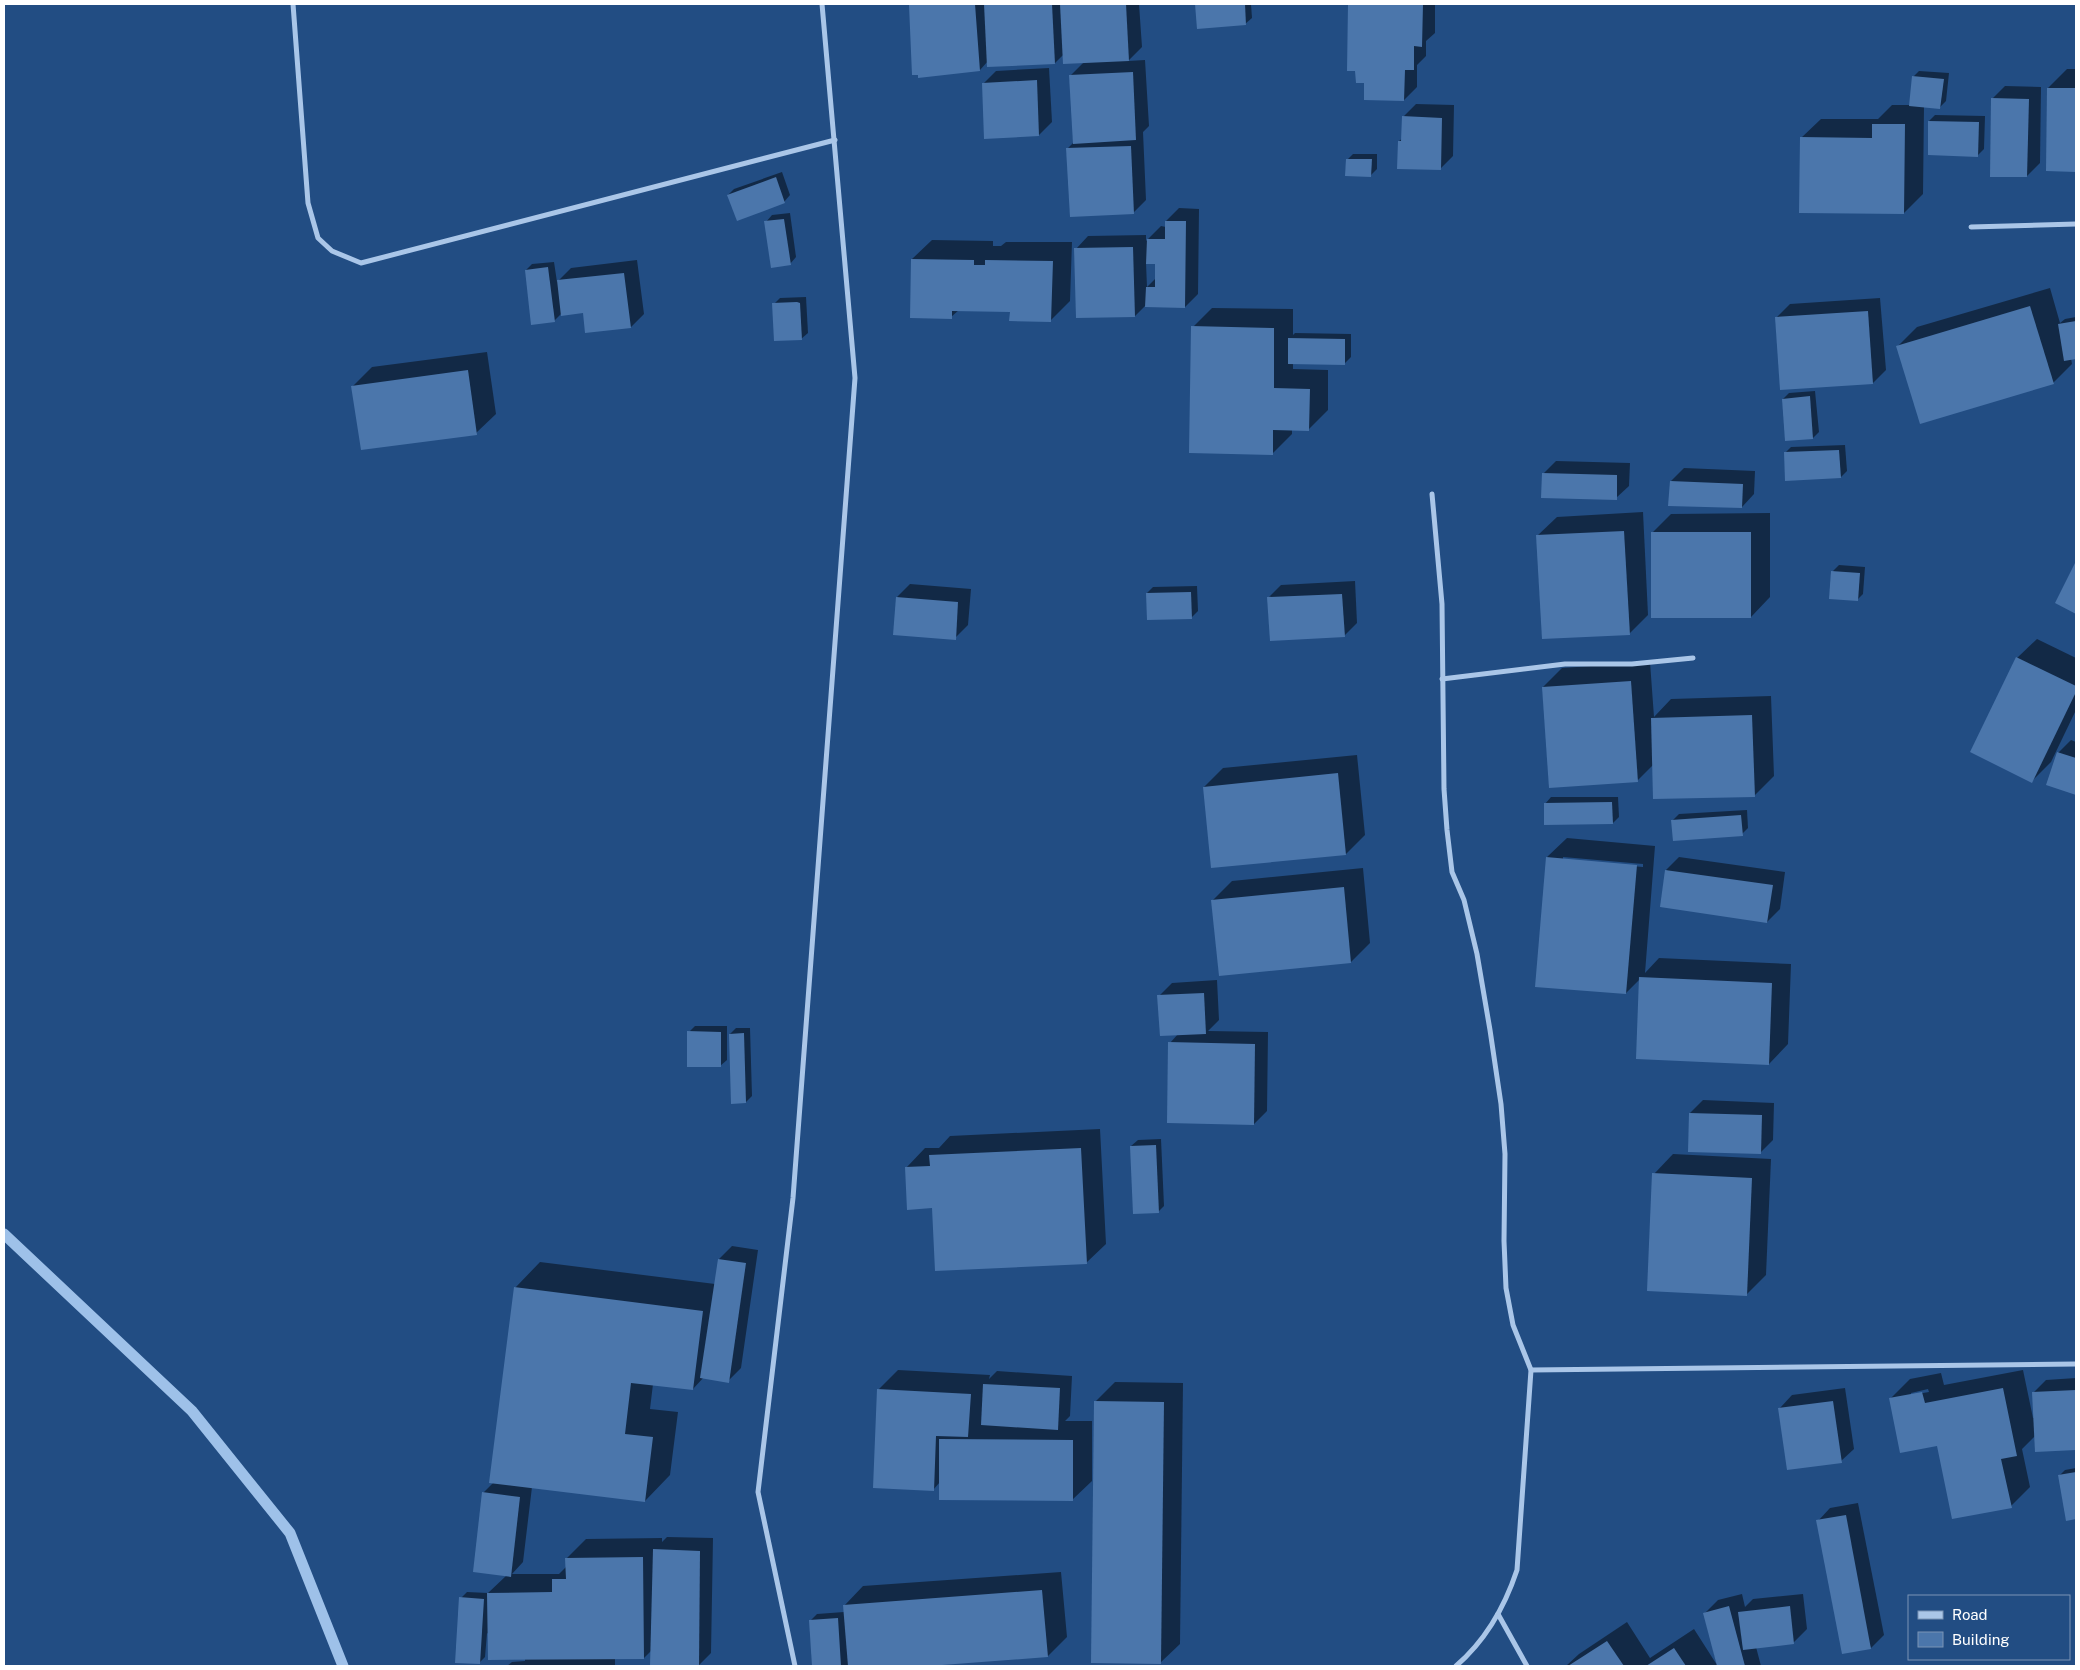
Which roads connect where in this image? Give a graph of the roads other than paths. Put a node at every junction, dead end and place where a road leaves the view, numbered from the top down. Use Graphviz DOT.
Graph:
graph roads {
  1 [pos="293,4"];
  2 [pos="822,4"];
  3 [pos="835,140"];
  4 [pos="2076,224"];
  5 [pos="1971,227"];
  6 [pos="1432,494"];
  7 [pos="1693,658"];
  8 [pos="1442,679"];
  9 [pos="2076,1364"];
  10 [pos="1531,1370"];
  11 [pos="1498,1614"];
  12 [pos="795,1666"];
  13 [pos="1456,1666"];
  14 [pos="1528,1666"];
  1 -- 3 [label="street"];
  2 -- 3 [label="street"];
  3 -- 12 [label="street"];
  4 -- 5 [label="street"];
  6 -- 8 [label="street"];
  7 -- 8 [label="street"];
  8 -- 10 [label="street"];
  9 -- 10 [label="street"];
  10 -- 11 [label="street"];
  11 -- 13 [label="street"];
  11 -- 14 [label="street"];
}
